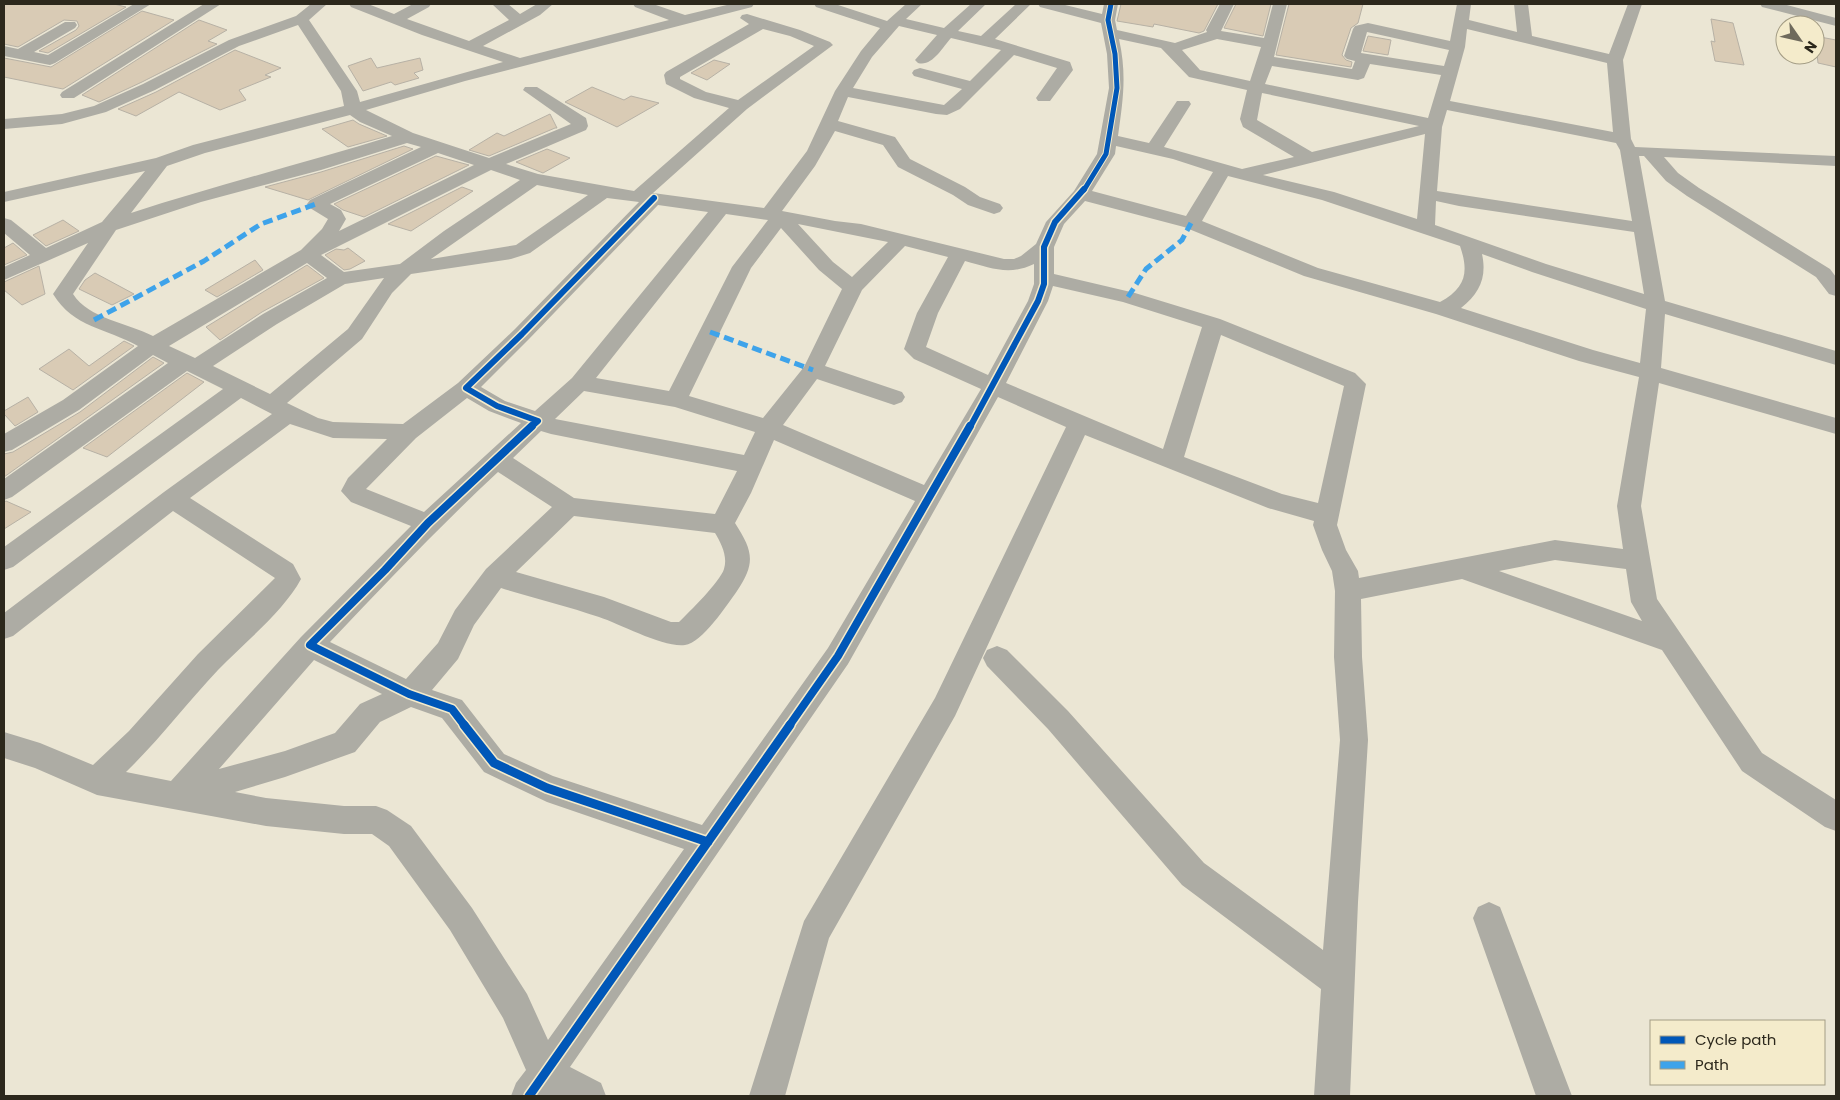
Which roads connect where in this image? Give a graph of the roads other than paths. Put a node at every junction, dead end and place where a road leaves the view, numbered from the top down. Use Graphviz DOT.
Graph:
graph roads {
  1 [pos="144,4"];
  2 [pos="214,4"];
  3 [pos="320,4"];
  4 [pos="356,4"];
  5 [pos="424,4"];
  6 [pos="499,4"];
  7 [pos="546,4"];
  8 [pos="640,4"];
  9 [pos="747,4"];
  10 [pos="915,4"];
  11 [pos="979,4"];
  12 [pos="1024,4"];
  13 [pos="1045,4"];
  14 [pos="1227,4"];
  15 [pos="1280,4"];
  16 [pos="1464,4"];
  17 [pos="1522,4"];
  18 [pos="1635,4"];
  19 [pos="1767,4"];
  20 [pos="726,9"];
  21 [pos="821,14"];
  22 [pos="301,19"];
  23 [pos="395,19"];
  24 [pos="681,19"];
  25 [pos="1110,19"];
  26 [pos="519,20"];
  27 [pos="1836,22"];
  28 [pos="892,23"];
  29 [pos="1461,23"];
  30 [pos="761,24"];
  31 [pos="70,25"];
  32 [pos="795,33"];
  33 [pos="947,33"];
  34 [pos="1215,34"];
  35 [pos="1526,38"];
  36 [pos="984,41"];
  37 [pos="825,45"];
  38 [pos="471,46"];
  39 [pos="1457,47"];
  40 [pos="1012,48"];
  41 [pos="1173,48"];
  42 [pos="850,52"];
  43 [pos="1268,52"];
  44 [pos="11,53"];
  45 [pos="1364,58"];
  46 [pos="1615,60"];
  47 [pos="518,62"];
  48 [pos="1450,72"];
  49 [pos="972,87"];
  50 [pos="1255,88"];
  51 [pos="532,90"];
  52 [pos="843,91"];
  53 [pos="68,95"];
  54 [pos="1044,98"];
  55 [pos="1182,104"];
  56 [pos="1441,104"];
  57 [pos="741,106"];
  58 [pos="353,109"];
  59 [pos="4,124"];
  60 [pos="830,124"];
  61 [pos="1434,126"];
  62 [pos="407,137"];
  63 [pos="1110,139"];
  64 [pos="1625,144"];
  65 [pos="434,148"];
  66 [pos="1154,149"];
  67 [pos="1649,151"];
  68 [pos="1309,158"];
  69 [pos="1836,161"];
  70 [pos="161,162"];
  71 [pos="488,165"];
  72 [pos="1223,169"];
  73 [pos="1242,175"];
  74 [pos="534,179"];
  75 [pos="603,192"];
  76 [pos="1081,194"];
  77 [pos="1428,194"];
  78 [pos="4,197"];
  79 [pos="646,197"];
  80 [pos="721,208"];
  81 [pos="994,208"];
  82 [pos="775,215"];
  83 [pos="1191,223"];
  84 [pos="4,224"];
  85 [pos="109,226"];
  86 [pos="1424,228"];
  87 [pos="1642,228"];
  88 [pos="901,239"];
  89 [pos="1468,242"];
  90 [pos="1044,247"];
  91 [pos="960,253"];
  92 [pos="308,254"];
  93 [pos="44,256"];
  94 [pos="404,270"];
  95 [pos="4,274"];
  96 [pos="1830,274"];
  97 [pos="1044,278"];
  98 [pos="340,279"];
  99 [pos="852,287"];
  100 [pos="1836,290"];
  101 [pos="1656,305"];
  102 [pos="1442,309"];
  103 [pos="1213,324"];
  104 [pos="152,346"];
  105 [pos="1836,358"];
  106 [pos="191,364"];
  107 [pos="813,370"];
  108 [pos="1650,373"];
  109 [pos="580,383"];
  110 [pos="994,385"];
  111 [pos="240,388"];
  112 [pos="466,388"];
  113 [pos="894,397"];
  114 [pos="676,400"];
  115 [pos="280,408"];
  116 [pos="538,421"];
  117 [pos="1079,423"];
  118 [pos="1836,426"];
  119 [pos="768,428"];
  120 [pos="408,432"];
  121 [pos="4,444"];
  122 [pos="498,460"];
  123 [pos="1170,461"];
  124 [pos="751,465"];
  125 [pos="4,491"];
  126 [pos="929,497"];
  127 [pos="172,498"];
  128 [pos="570,506"];
  129 [pos="1327,515"];
  130 [pos="428,523"];
  131 [pos="722,524"];
  132 [pos="4,560"];
  133 [pos="1638,561"];
  134 [pos="1460,568"];
  135 [pos="495,576"];
  136 [pos="1348,591"];
  137 [pos="4,628"];
  138 [pos="1671,642"];
  139 [pos="310,645"];
  140 [pos="997,658"];
  141 [pos="408,694"];
  142 [pos="4,745"];
  143 [pos="97,781"];
  144 [pos="178,795"];
  145 [pos="1836,817"];
  146 [pos="708,842"];
  147 [pos="1490,918"];
  148 [pos="1338,981"];
  149 [pos="537,1084"];
  150 [pos="588,1096"];
  151 [pos="767,1096"];
  152 [pos="1332,1096"];
  153 [pos="1554,1096"];
  1 -- 44 [label="street"];
  2 -- 53 [label="street"];
  3 -- 22 [label="street"];
  4 -- 23 [label="street"];
  5 -- 23 [label="street"];
  6 -- 26 [label="street"];
  7 -- 26 [label="street"];
  8 -- 24 [label="street"];
  9 -- 20 [label="street"];
  10 -- 28 [label="street"];
  11 -- 33 [label="street"];
  12 -- 36 [label="street"];
  13 -- 25 [label="street"];
  14 -- 34 [label="street"];
  15 -- 43 [label="street"];
  16 -- 29 [label="street"];
  17 -- 35 [label="street"];
  18 -- 46 [label="street"];
  19 -- 27 [label="street"];
  20 -- 24 [label="street"];
  20 -- 30 [label="street"];
  21 -- 28 [label="street"];
  21 -- 32 [label="street"];
  22 -- 58 [label="street"];
  22 -- 59 [label="street"];
  23 -- 38 [label="street"];
  24 -- 47 [label="street"];
  25 -- 41 [label="street"];
  25 -- 63 [label="street"];
  26 -- 38 [label="street"];
  28 -- 33 [label="street"];
  28 -- 42 [label="street"];
  29 -- 35 [label="street"];
  29 -- 39 [label="street"];
  30 -- 32 [label="street"];
  30 -- 57 [label="street"];
  31 -- 44 [label="street"];
  32 -- 37 [label="street"];
  33 -- 36 [label="street"];
  33 -- 49 [label="street"];
  34 -- 41 [label="street"];
  34 -- 43 [label="street"];
  35 -- 46 [label="street"];
  36 -- 40 [label="street"];
  37 -- 42 [label="street"];
  37 -- 57 [label="street"];
  38 -- 47 [label="street"];
  39 -- 45 [label="street"];
  39 -- 48 [label="street"];
  40 -- 49 [label="street"];
  40 -- 54 [label="street"];
  41 -- 50 [label="street"];
  42 -- 52 [label="street"];
  43 -- 45 [label="street"];
  43 -- 50 [label="street"];
  45 -- 48 [label="street"];
  46 -- 64 [label="street"];
  47 -- 58 [label="street"];
  48 -- 56 [label="street"];
  49 -- 52 [label="street"];
  50 -- 61 [label="street"];
  50 -- 68 [label="street"];
  51 -- 71 [label="street"];
  52 -- 60 [label="street"];
  55 -- 66 [label="street"];
  56 -- 61 [label="street"];
  56 -- 64 [label="street"];
  57 -- 79 [label="street"];
  58 -- 62 [label="street"];
  58 -- 70 [label="street"];
  60 -- 81 [label="street"];
  60 -- 82 [label="street"];
  61 -- 68 [label="street"];
  61 -- 77 [label="street"];
  62 -- 65 [label="street"];
  62 -- 85 [label="street"];
  63 -- 66 [label="street"];
  63 -- 76 [label="street"];
  64 -- 67 [label="street"];
  64 -- 87 [label="street"];
  65 -- 71 [label="street"];
  65 -- 92 [label="street"];
  66 -- 72 [label="street"];
  67 -- 69 [label="street"];
  67 -- 96 [label="street"];
  68 -- 73 [label="street"];
  70 -- 78 [label="street"];
  70 -- 85 [label="street"];
  71 -- 74 [label="street"];
  71 -- 92 [label="street"];
  72 -- 73 [label="street"];
  72 -- 83 [label="street"];
  73 -- 86 [label="street"];
  74 -- 75 [label="street"];
  74 -- 94 [label="street"];
  75 -- 79 [label="street"];
  75 -- 94 [label="street"];
  76 -- 83 [label="street"];
  76 -- 90 [label="street"];
  77 -- 86 [label="street"];
  77 -- 87 [label="street"];
  79 -- 80 [label="street"];
  79 -- 112 [label="street"];
  80 -- 82 [label="street"];
  80 -- 109 [label="street"];
  82 -- 88 [label="street"];
  82 -- 99 [label="street"];
  82 -- 114 [label="street"];
  83 -- 102 [label="street"];
  84 -- 93 [label="street"];
  85 -- 93 [label="street"];
  85 -- 104 [label="street"];
  86 -- 89 [label="street"];
  87 -- 101 [label="street"];
  88 -- 91 [label="street"];
  88 -- 99 [label="street"];
  89 -- 101 [label="street"];
  89 -- 102 [label="street"];
  90 -- 91 [label="street"];
  90 -- 97 [label="street"];
  91 -- 110 [label="street"];
  92 -- 98 [label="street"];
  92 -- 104 [label="street"];
  93 -- 95 [label="street"];
  94 -- 98 [label="street"];
  94 -- 115 [label="street"];
  96 -- 100 [label="street"];
  97 -- 103 [label="street"];
  97 -- 110 [label="street"];
  98 -- 106 [label="street"];
  99 -- 107 [label="street"];
  101 -- 105 [label="street"];
  101 -- 108 [label="street"];
  102 -- 108 [label="street"];
  103 -- 123 [label="street"];
  103 -- 129 [label="street"];
  104 -- 106 [label="street"];
  104 -- 121 [label="street"];
  106 -- 111 [label="street"];
  106 -- 125 [label="street"];
  107 -- 113 [label="street"];
  107 -- 119 [label="street"];
  108 -- 118 [label="street"];
  108 -- 133 [label="street"];
  109 -- 114 [label="street"];
  109 -- 116 [label="street"];
  110 -- 117 [label="street"];
  110 -- 126 [label="street"];
  111 -- 115 [label="street"];
  111 -- 132 [label="street"];
  112 -- 116 [label="street"];
  112 -- 120 [label="street"];
  114 -- 119 [label="street"];
  115 -- 120 [label="street"];
  115 -- 127 [label="street"];
  116 -- 122 [label="street"];
  116 -- 124 [label="street"];
  117 -- 123 [label="street"];
  117 -- 151 [label="street"];
  119 -- 124 [label="street"];
  119 -- 126 [label="street"];
  120 -- 130 [label="street"];
  122 -- 128 [label="street"];
  122 -- 130 [label="street"];
  123 -- 129 [label="street"];
  124 -- 131 [label="street"];
  126 -- 146 [label="street"];
  127 -- 137 [label="street"];
  127 -- 143 [label="street"];
  128 -- 131 [label="street"];
  128 -- 135 [label="street"];
  129 -- 136 [label="street"];
  130 -- 139 [label="street"];
  131 -- 135 [label="street"];
  133 -- 134 [label="street"];
  133 -- 138 [label="street"];
  134 -- 136 [label="street"];
  134 -- 138 [label="street"];
  135 -- 141 [label="street"];
  136 -- 148 [label="street"];
  138 -- 145 [label="street"];
  139 -- 141 [label="street"];
  139 -- 144 [label="street"];
  140 -- 148 [label="street"];
  141 -- 144 [label="street"];
  141 -- 146 [label="street"];
  142 -- 143 [label="street"];
  143 -- 144 [label="street"];
  144 -- 149 [label="street"];
  146 -- 149 [label="street"];
  147 -- 153 [label="street"];
  148 -- 152 [label="street"];
  149 -- 150 [label="street"];
}
